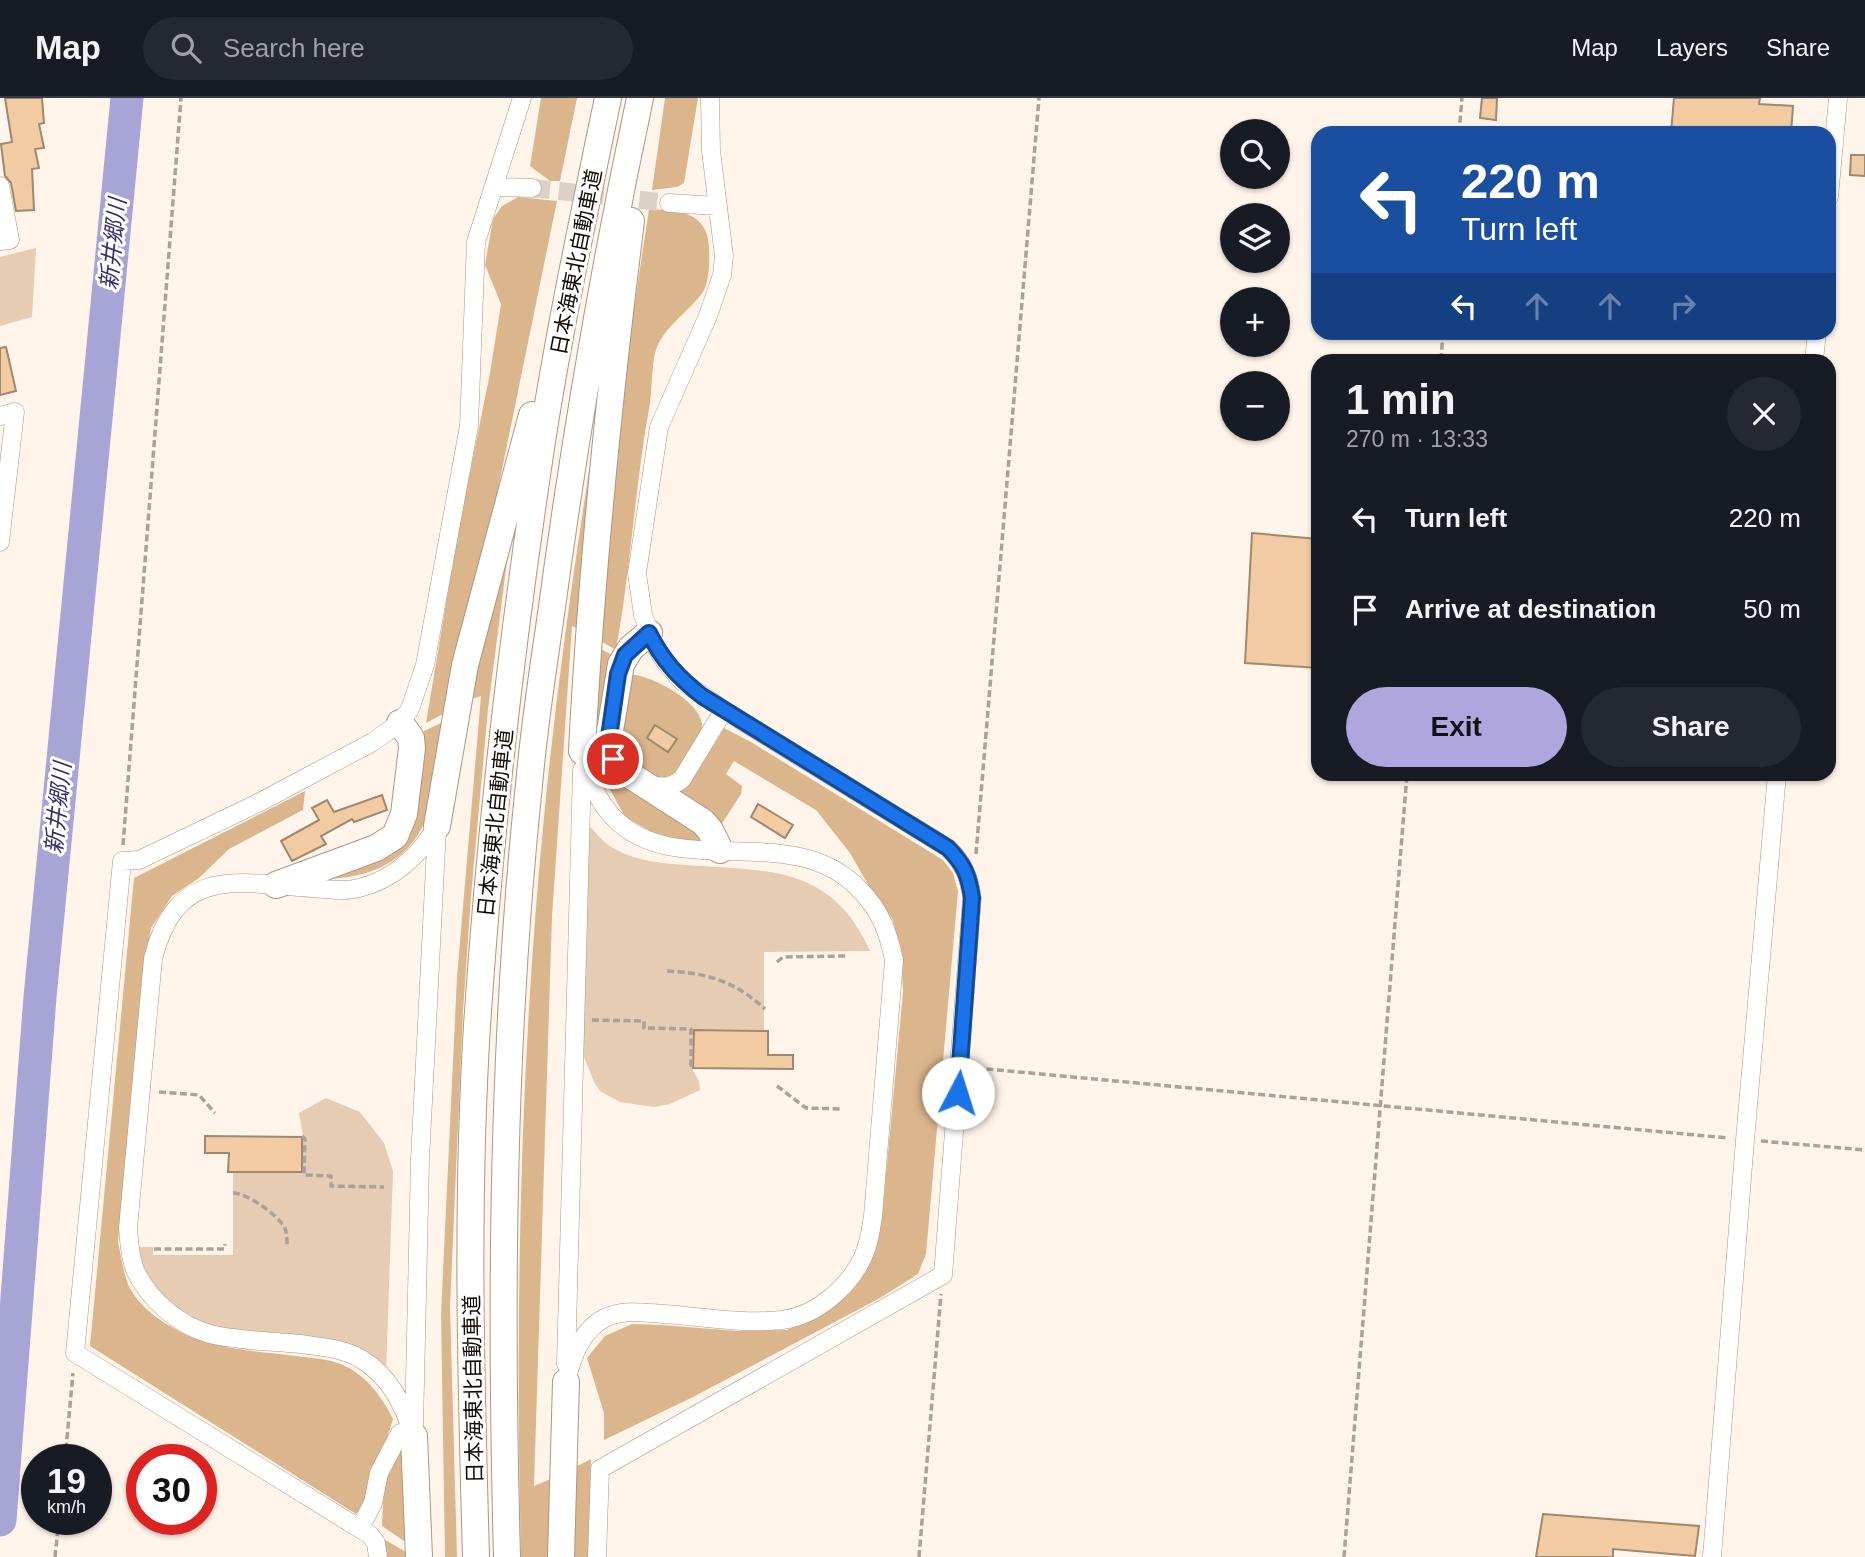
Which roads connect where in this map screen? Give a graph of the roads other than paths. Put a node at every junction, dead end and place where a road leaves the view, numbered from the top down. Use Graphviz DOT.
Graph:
graph roads {
  1 [pos="522,98"];
  2 [pos="598,98"];
  3 [pos="608,98"];
  4 [pos="640,98"];
  5 [pos="649,98"];
  6 [pos="710,98"];
  7 [pos="1838,98"];
  8 [pos="1835,126"];
  9 [pos="0,186"];
  10 [pos="494,187"];
  11 [pos="532,188"];
  12 [pos="669,203"];
  13 [pos="717,206"];
  14 [pos="0,242"];
  15 [pos="0,416"];
  16 [pos="0,541"];
  17 [pos="649,633"];
  18 [pos="724,710"];
  19 [pos="400,723"];
  20 [pos="582,751"];
  21 [pos="1776,781"];
  22 [pos="641,782"];
  23 [pos="437,826"];
  24 [pos="720,850"];
  25 [pos="276,885"];
  26 [pos="566,1382"];
  27 [pos="407,1435"];
  28 [pos="360,1528"];
  29 [pos="378,1557"];
  30 [pos="419,1557"];
  31 [pos="476,1557"];
  32 [pos="507,1557"];
  33 [pos="561,1557"];
  34 [pos="597,1557"];
  35 [pos="1712,1557"];
  1 -- 10 [label="street"];
  2 -- 23 [label="highway"];
  3 -- 31 [label="highway, 日本海東北自動車道"];
  4 -- 32 [label="highway, 日本海東北自動車道"];
  5 -- 20 [label="highway"];
  6 -- 13 [label="street"];
  7 -- 8 [label="street"];
  9 -- 14 [label="street"];
  10 -- 11 [label="street"];
  10 -- 19 [label="street"];
  12 -- 13 [label="street"];
  13 -- 17 [label="street"];
  15 -- 16 [label="street"];
  17 -- 18 [label="street"];
  17 -- 22 [label="highway"];
  18 -- 22 [label="street"];
  18 -- 34 [label="street"];
  19 -- 25 [label="highway"];
  19 -- 28 [label="street"];
  20 -- 24 [label="street"];
  20 -- 26 [label="street"];
  21 -- 35 [label="street"];
  22 -- 24 [label="highway"];
  23 -- 25 [label="street"];
  23 -- 27 [label="street"];
  24 -- 26 [label="street"];
  25 -- 27 [label="street"];
  26 -- 33 [label="highway"];
  27 -- 28 [label="street"];
  27 -- 30 [label="highway"];
  28 -- 29 [label="street"];
}
